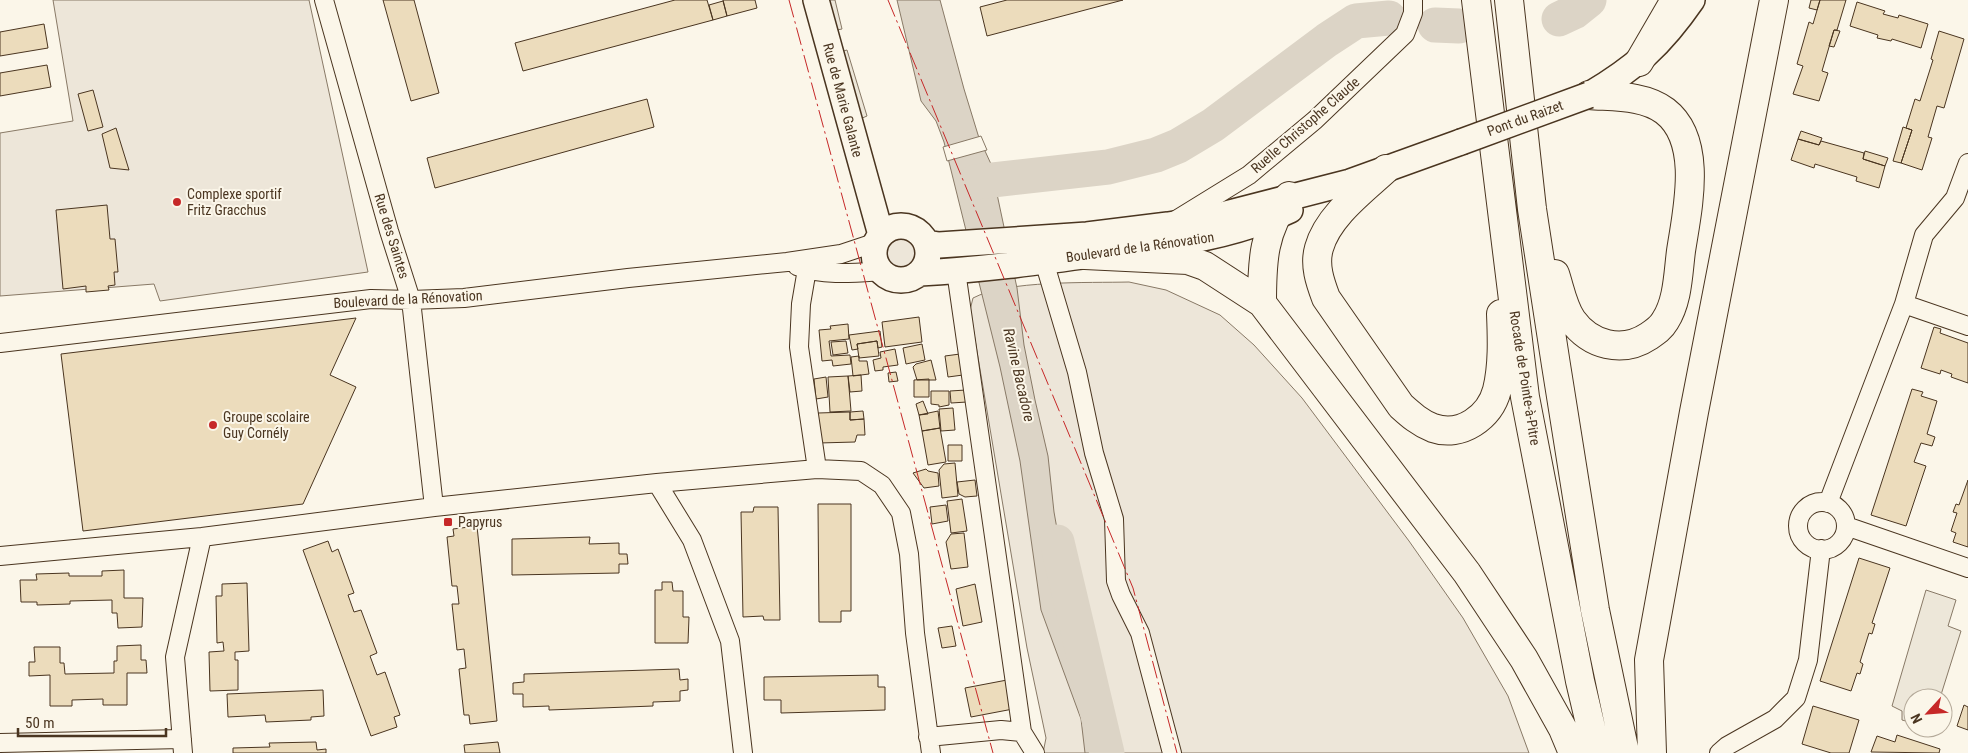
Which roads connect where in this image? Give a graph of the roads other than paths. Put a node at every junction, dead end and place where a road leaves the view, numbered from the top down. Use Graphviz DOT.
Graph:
graph roads {
  1 [pos="324,0"];
  2 [pos="816,0"];
  3 [pos="1413,0"];
  4 [pos="1476,0"];
  5 [pos="1509,0"];
  6 [pos="1675,0"];
  7 [pos="1692,0"];
  8 [pos="1774,0"];
  9 [pos="1639,62"];
  10 [pos="1589,95"];
  11 [pos="1461,142"];
  12 [pos="1968,163"];
  13 [pos="1386,169"];
  14 [pos="1500,197"];
  15 [pos="871,200"];
  16 [pos="1282,207"];
  17 [pos="1532,209"];
  18 [pos="1168,226"];
  19 [pos="904,227"];
  20 [pos="879,239"];
  21 [pos="932,244"];
  22 [pos="1029,254"];
  23 [pos="1085,255"];
  24 [pos="787,262"];
  25 [pos="807,269"];
  26 [pos="882,271"];
  27 [pos="938,272"];
  28 [pos="411,300"];
  29 [pos="1262,303"];
  30 [pos="1904,304"];
  31 [pos="1968,326"];
  32 [pos="0,342"];
  33 [pos="817,469"];
  34 [pos="657,483"];
  35 [pos="1828,503"];
  36 [pos="434,507"];
  37 [pos="1846,526"];
  38 [pos="202,537"];
  39 [pos="1821,549"];
  40 [pos="0,556"];
  41 [pos="1968,568"];
  42 [pos="1022,732"];
  43 [pos="0,743"];
  44 [pos="930,745"];
  45 [pos="183,746"];
  46 [pos="743,753"];
  47 [pos="1035,753"];
  48 [pos="1172,753"];
  49 [pos="1573,753"];
  50 [pos="1597,753"];
  51 [pos="1625,753"];
  52 [pos="1652,753"];
  53 [pos="1719,753"];
  1 -- 28 [label="street, Rue des Saintes"];
  2 -- 15 [label="main road, Rue de Marie Galante"];
  3 -- 18 [label="street, Ruelle Christophe Claude"];
  4 -- 14 [label="highway, Rocade de Pointe-à-Pitre"];
  5 -- 17 [label="highway"];
  6 -- 9 [label="highway"];
  7 -- 9 [label="main road, Pont du Raizet"];
  8 -- 52 [label="highway"];
  9 -- 10 [label="main road, Pont du Raizet"];
  10 -- 11 [label="main road, Pont du Raizet, bridge"];
  10 -- 17 [label="highway"];
  11 -- 13 [label="main road, Boulevard de la Rénovation"];
  12 -- 30 [label="street"];
  13 -- 14 [label="highway"];
  13 -- 16 [label="main road, Boulevard de la Rénovation"];
  14 -- 50 [label="highway, Rocade de Pointe-à-Pitre"];
  15 -- 19 [label="main road"];
  15 -- 20 [label="main road, Rue de Marie Galante"];
  16 -- 18 [label="main road, Boulevard de la Rénovation"];
  16 -- 23 [label="main road, Boulevard de la Rénovation"];
  16 -- 29 [label="highway"];
  17 -- 51 [label="highway"];
  18 -- 22 [label="main road, Boulevard de la Rénovation"];
  19 -- 20 [label="main road"];
  19 -- 21 [label="main road"];
  20 -- 24 [label="street, Boulevard de la Rénovation"];
  20 -- 26 [label="main road, Rue de Marie Galante"];
  21 -- 22 [label="main road, Boulevard de la Rénovation"];
  21 -- 27 [label="main road"];
  22 -- 23 [label="main road, Boulevard de la Rénovation"];
  22 -- 27 [label="main road, Boulevard de la Rénovation"];
  22 -- 48 [label="street"];
  23 -- 29 [label="highway"];
  24 -- 25 [label="street, Boulevard de la Rénovation"];
  24 -- 28 [label="street, Boulevard de la Rénovation"];
  25 -- 26 [label="street, Boulevard de la Rénovation"];
  25 -- 33 [label="street"];
  26 -- 27 [label="main road, Boulevard de la Rénovation"];
  27 -- 42 [label="street"];
  28 -- 32 [label="street, Boulevard de la Rénovation"];
  28 -- 36 [label="street, Rue des Saintes"];
  29 -- 49 [label="highway"];
  30 -- 31 [label="street"];
  30 -- 35 [label="street"];
  33 -- 34 [label="street"];
  33 -- 44 [label="street"];
  34 -- 36 [label="street"];
  34 -- 46 [label="street"];
  35 -- 37 [label="street"];
  35 -- 39 [label="street"];
  36 -- 38 [label="street"];
  37 -- 39 [label="street"];
  37 -- 41 [label="street"];
  38 -- 40 [label="street"];
  38 -- 45 [label="street"];
  39 -- 53 [label="street"];
  42 -- 44 [label="street"];
  42 -- 47 [label="street"];
  43 -- 45 [label="street"];
}
